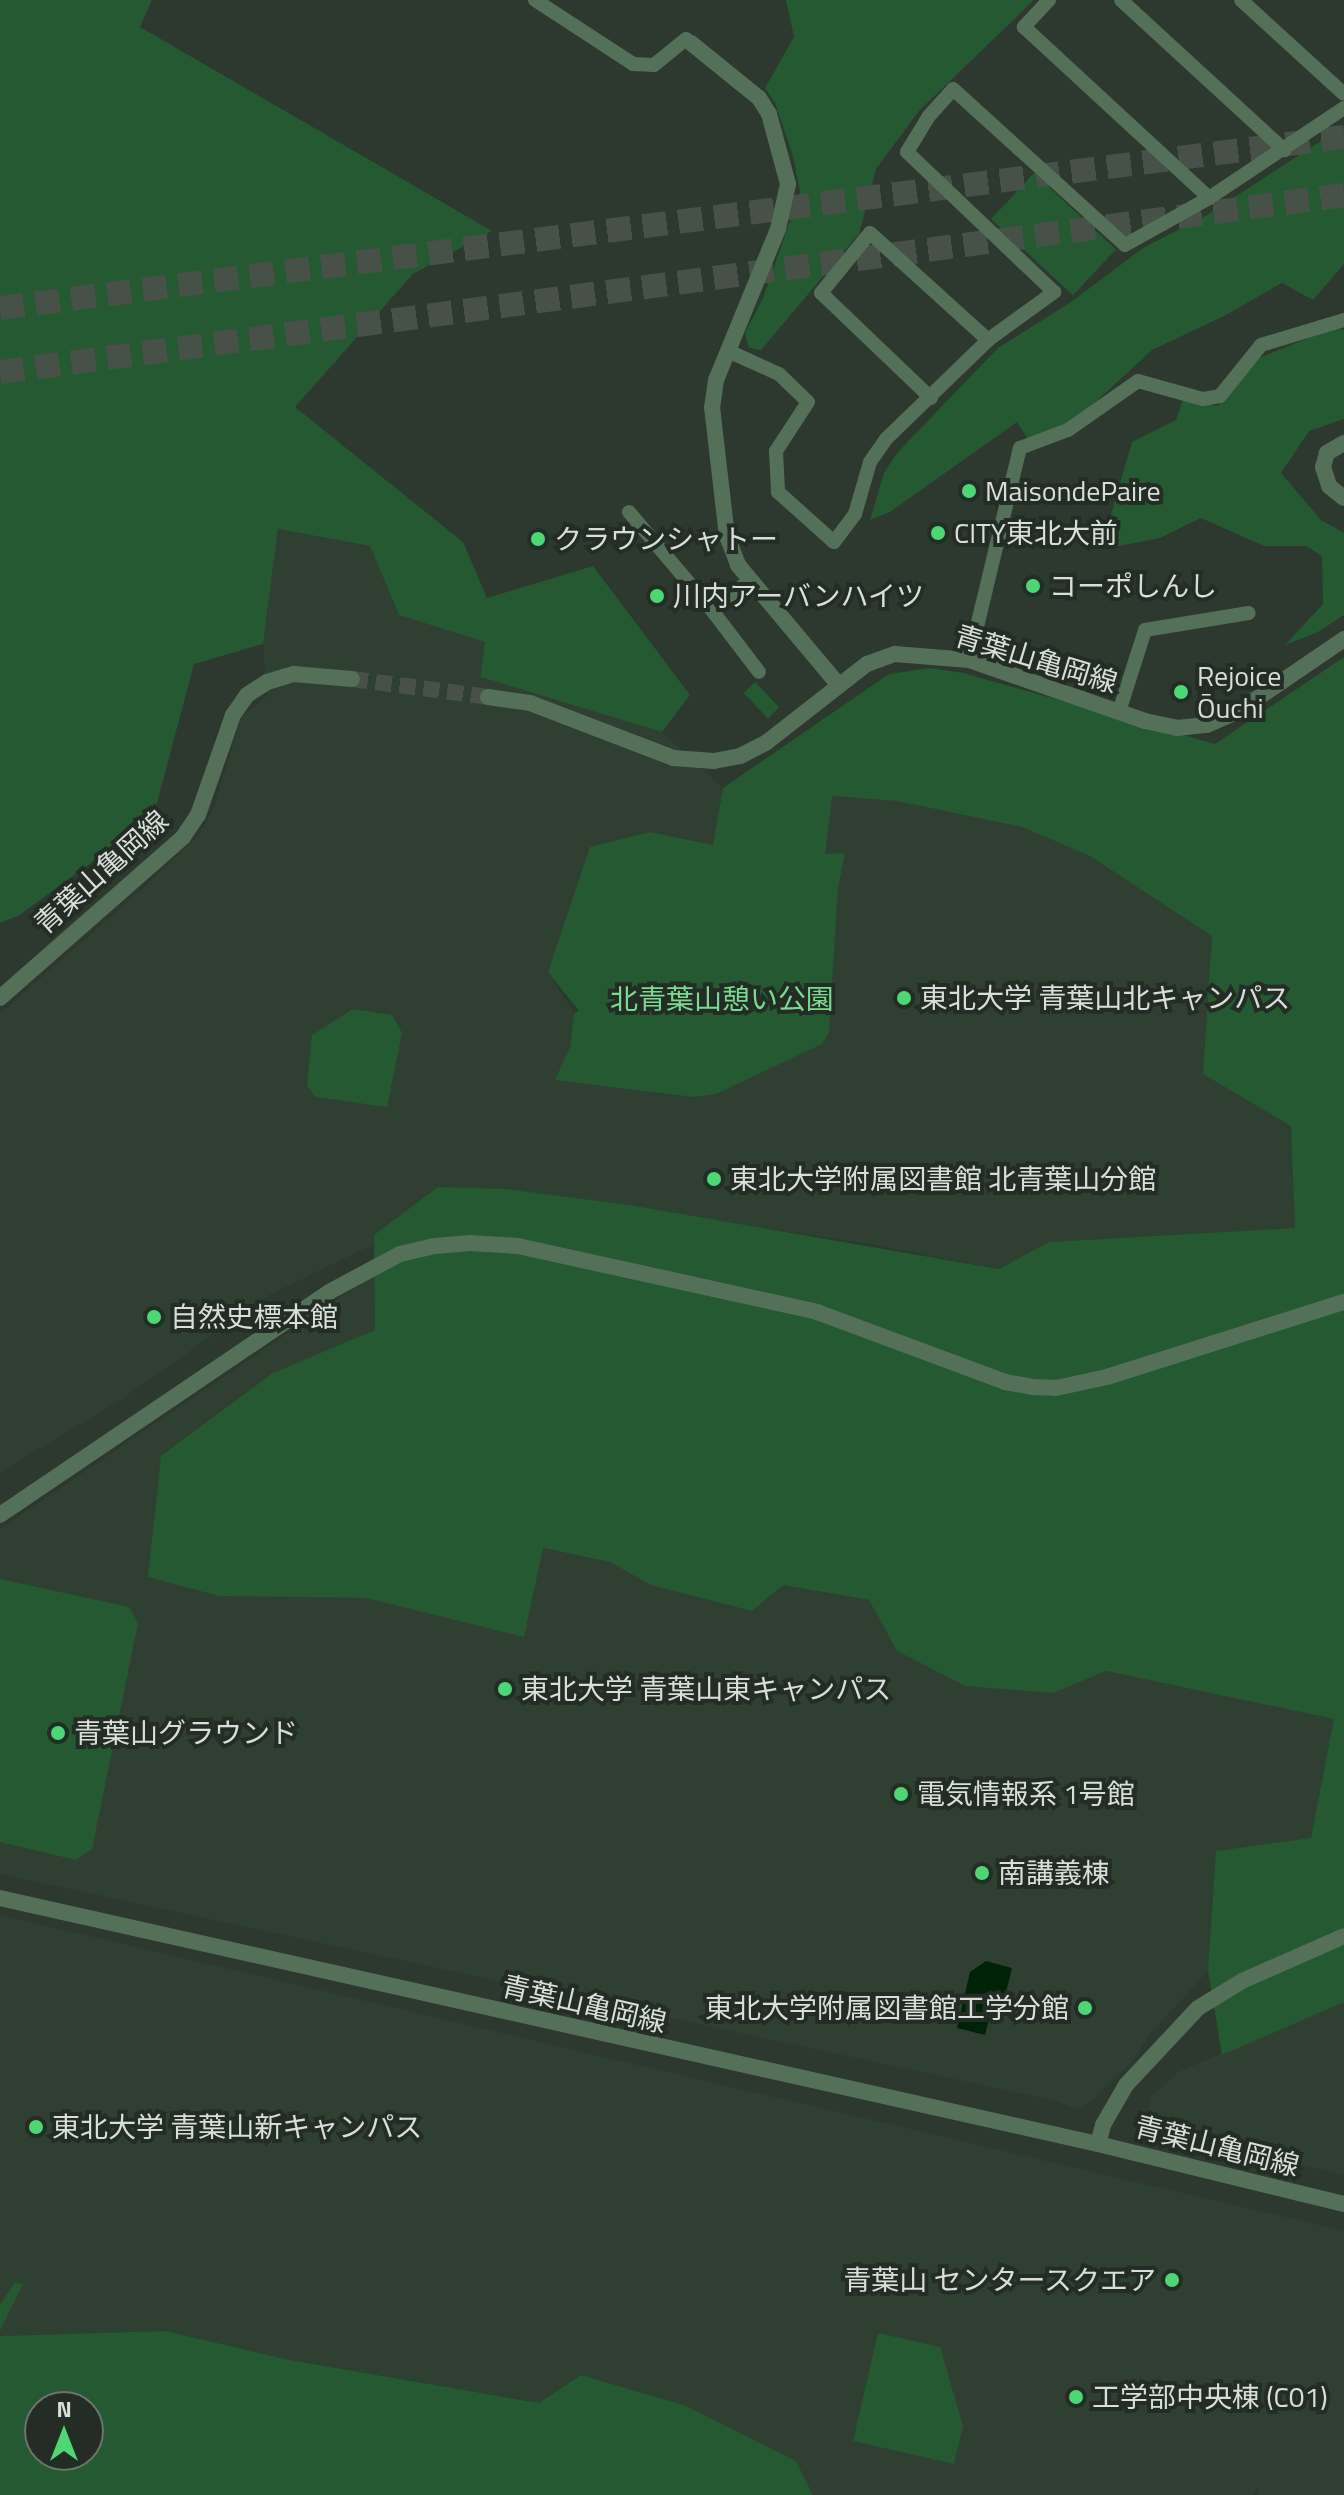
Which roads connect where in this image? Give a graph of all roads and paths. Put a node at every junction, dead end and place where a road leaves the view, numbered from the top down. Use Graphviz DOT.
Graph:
graph roads {
  1 [pos="535,0"];
  2 [pos="1049,0"];
  3 [pos="1121,0"];
  4 [pos="1241,0"];
  5 [pos="691,43"];
  6 [pos="1344,94"];
  7 [pos="1344,108"];
  8 [pos="1284,150"];
  9 [pos="1209,198"];
  10 [pos="1344,320"];
  11 [pos="988,340"];
  12 [pos="728,351"];
  13 [pos="931,398"];
  14 [pos="1344,443"];
  15 [pos="1344,498"];
  16 [pos="629,512"];
  17 [pos="751,580"];
  18 [pos="711,609"];
  19 [pos="1249,613"];
  20 [pos="1344,639"];
  21 [pos="969,660"];
  22 [pos="759,672"];
  23 [pos="352,679"];
  24 [pos="838,684"];
  25 [pos="488,697"];
  26 [pos="1119,712"];
  27 [pos="0,998"];
  28 [pos="1344,1302"];
  29 [pos="0,1515"];
  30 [pos="0,1898"];
  31 [pos="1344,1936"];
  32 [pos="1098,2144"];
  33 [pos="1344,2204"];
  1 -- 5 [label="street"];
  2 -- 9 [label="street"];
  3 -- 8 [label="street"];
  4 -- 6 [label="street"];
  5 -- 12 [label="street"];
  7 -- 8 [label="street"];
  8 -- 9 [label="street"];
  9 -- 11 [label="street"];
  10 -- 21 [label="street"];
  11 -- 13 [label="street"];
  11 -- 13 [label="street"];
  12 -- 13 [label="street"];
  12 -- 17 [label="street"];
  14 -- 15 [label="street"];
  16 -- 18 [label="street"];
  17 -- 18 [label="street"];
  17 -- 24 [label="street"];
  18 -- 22 [label="street"];
  19 -- 26 [label="street"];
  20 -- 26 [label="street, 青葉山亀岡線"];
  21 -- 24 [label="street, 青葉山亀岡線"];
  21 -- 26 [label="street, 青葉山亀岡線"];
  23 -- 27 [label="street, 青葉山亀岡線"];
  24 -- 25 [label="street, 青葉山亀岡線"];
  28 -- 29 [label="street"];
  30 -- 32 [label="street, 青葉山亀岡線"];
  31 -- 32 [label="street"];
  32 -- 33 [label="street, 青葉山亀岡線"];
}
